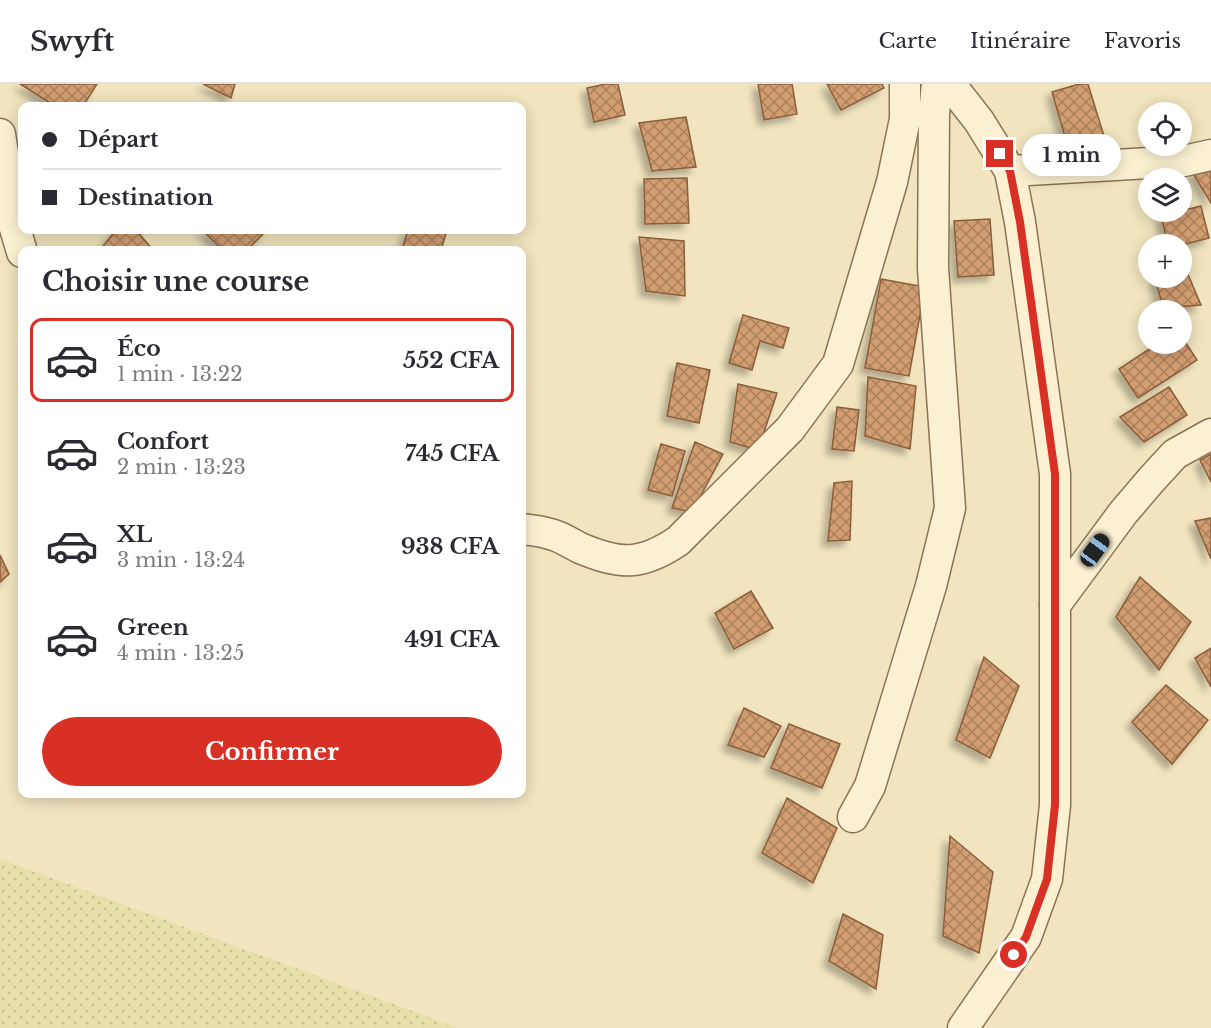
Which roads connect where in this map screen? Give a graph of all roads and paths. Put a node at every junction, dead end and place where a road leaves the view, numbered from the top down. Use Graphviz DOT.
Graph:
graph roads {
  1 [pos="905,84"];
  2 [pos="937,84"];
  3 [pos="950,84"];
  4 [pos="0,134"];
  5 [pos="1211,155"];
  6 [pos="1010,171"];
  7 [pos="20,246"];
  8 [pos="1211,434"];
  9 [pos="526,530"];
  10 [pos="1055,605"];
  11 [pos="852,818"];
  12 [pos="963,1028"];
  1 -- 9 [label="street"];
  2 -- 11 [label="street"];
  3 -- 6 [label="street"];
  4 -- 7 [label="street"];
  5 -- 6 [label="street"];
  6 -- 10 [label="street"];
  8 -- 10 [label="street"];
  10 -- 12 [label="street"];
}
